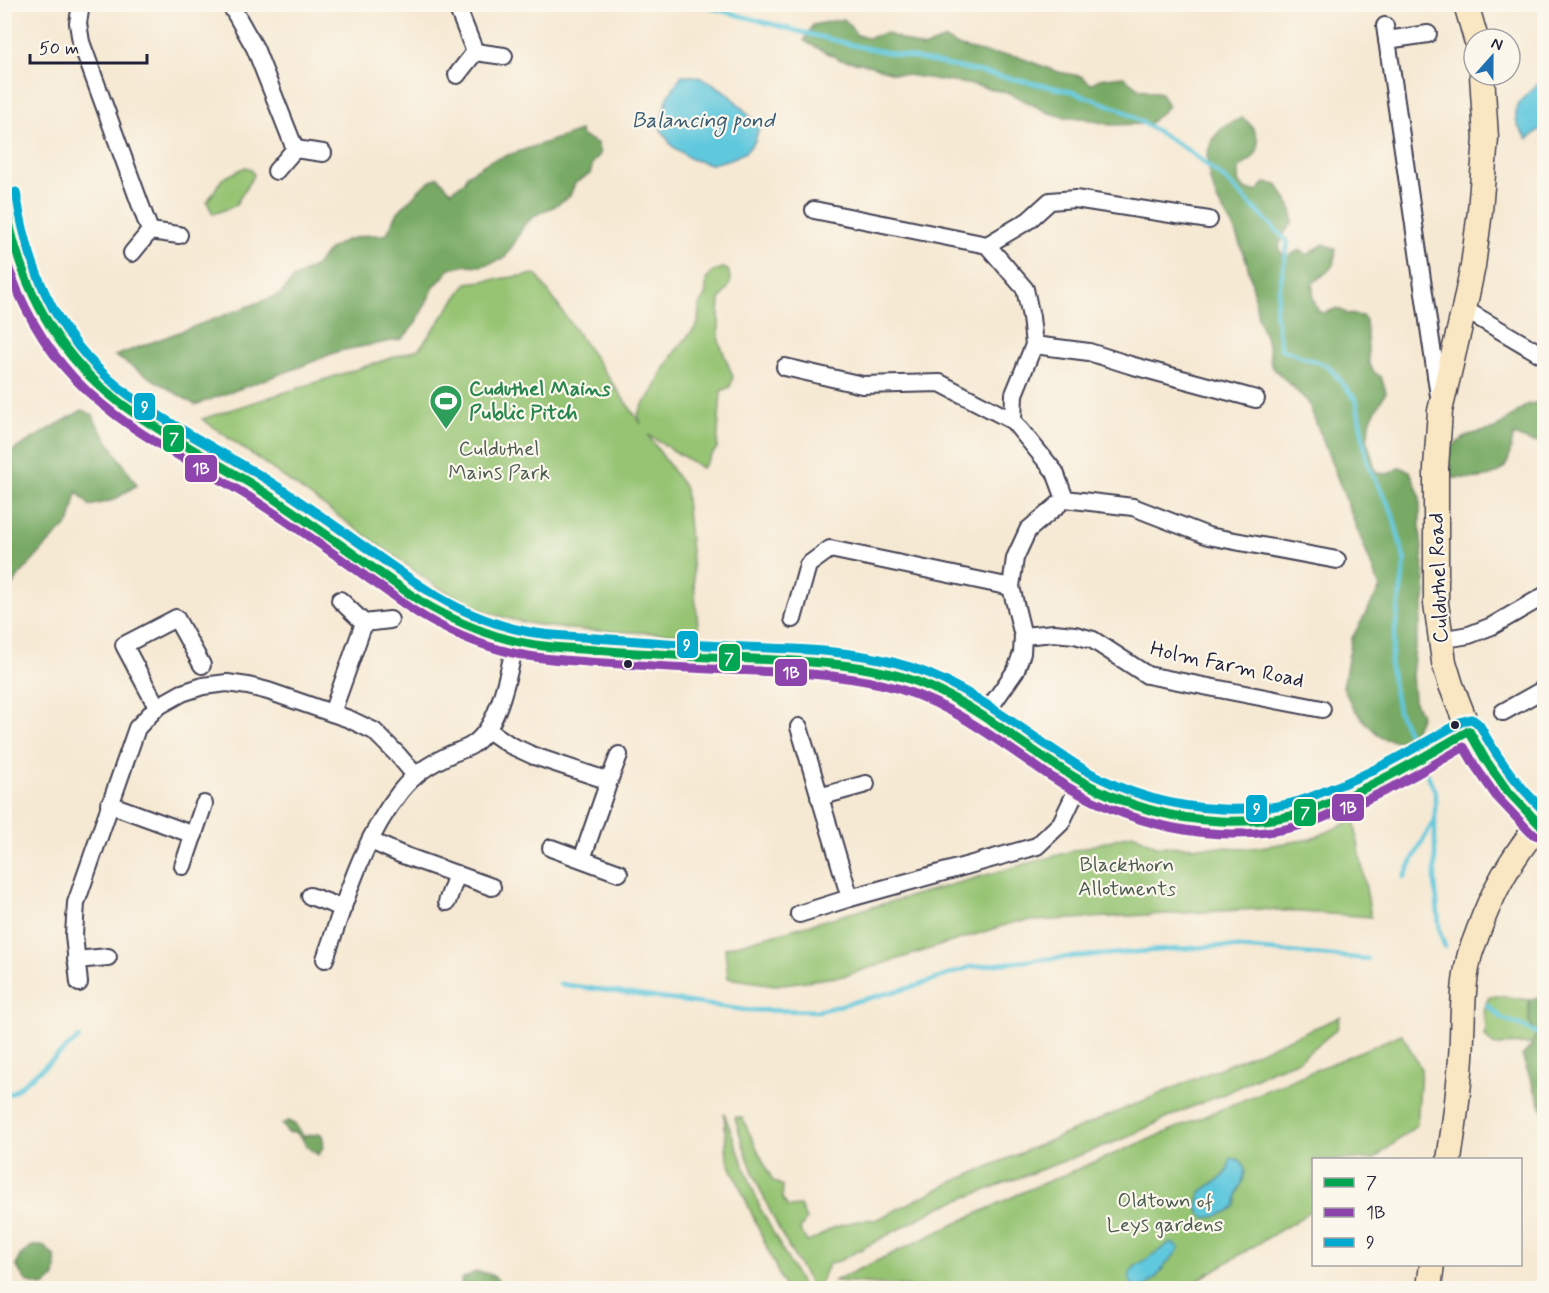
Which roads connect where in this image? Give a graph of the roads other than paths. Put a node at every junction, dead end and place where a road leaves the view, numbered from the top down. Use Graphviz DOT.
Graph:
graph roads {
  1 [pos="81,4"];
  2 [pos="231,4"];
  3 [pos="456,4"];
  4 [pos="1466,4"];
  5 [pos="1473,27"];
  6 [pos="1428,34"];
  7 [pos="475,52"];
  8 [pos="504,56"];
  9 [pos="457,75"];
  10 [pos="1483,87"];
  11 [pos="295,149"];
  12 [pos="323,153"];
  13 [pos="276,171"];
  14 [pos="4,194"];
  15 [pos="814,210"];
  16 [pos="1209,220"];
  17 [pos="150,231"];
  18 [pos="179,235"];
  19 [pos="987,245"];
  20 [pos="132,253"];
  21 [pos="12,271"];
  22 [pos="1464,309"];
  23 [pos="1034,345"];
  24 [pos="1545,356"];
  25 [pos="785,367"];
  26 [pos="1257,399"];
  27 [pos="1440,411"];
  28 [pos="1012,421"];
  29 [pos="1065,499"];
  30 [pos="1337,560"];
  31 [pos="1011,587"];
  32 [pos="340,600"];
  33 [pos="1543,600"];
  34 [pos="390,620"];
  35 [pos="792,620"];
  36 [pos="364,623"];
  37 [pos="1023,636"];
  38 [pos="1440,640"];
  39 [pos="516,641"];
  40 [pos="202,665"];
  41 [pos="1545,689"];
  42 [pos="157,707"];
  43 [pos="1322,709"];
  44 [pos="1503,712"];
  45 [pos="332,713"];
  46 [pos="984,716"];
  47 [pos="799,727"];
  48 [pos="488,730"];
  49 [pos="1469,731"];
  50 [pos="619,755"];
  51 [pos="415,775"];
  52 [pos="609,781"];
  53 [pos="1081,781"];
  54 [pos="866,784"];
  55 [pos="819,797"];
  56 [pos="109,804"];
  57 [pos="204,804"];
  58 [pos="1542,822"];
  59 [pos="194,835"];
  60 [pos="370,841"];
  61 [pos="551,848"];
  62 [pos="582,859"];
  63 [pos="183,866"];
  64 [pos="619,873"];
  65 [pos="457,874"];
  66 [pos="492,887"];
  67 [pos="310,896"];
  68 [pos="850,898"];
  69 [pos="447,902"];
  70 [pos="343,908"];
  71 [pos="799,914"];
  72 [pos="108,957"];
  73 [pos="325,959"];
  74 [pos="76,960"];
  75 [pos="79,983"];
  76 [pos="1449,1158"];
  77 [pos="1432,1266"];
  78 [pos="1429,1288"];
  1 -- 17 [label="street"];
  2 -- 11 [label="street"];
  3 -- 7 [label="street"];
  4 -- 5 [label="main road"];
  6 -- 27 [label="street, Culduthel Road"];
  7 -- 8 [label="street"];
  7 -- 9 [label="street"];
  10 -- 22 [label="main road, Culduthel Road"];
  11 -- 12 [label="street"];
  11 -- 13 [label="street"];
  14 -- 21 [label="street"];
  15 -- 19 [label="street"];
  16 -- 19 [label="street"];
  17 -- 18 [label="street"];
  17 -- 20 [label="street"];
  19 -- 23 [label="street"];
  21 -- 39 [label="street"];
  22 -- 24 [label="street"];
  22 -- 27 [label="main road, Culduthel Road"];
  23 -- 26 [label="street"];
  23 -- 28 [label="street"];
  25 -- 28 [label="street"];
  27 -- 38 [label="main road, Culduthel Road"];
  28 -- 29 [label="street"];
  29 -- 30 [label="street"];
  29 -- 31 [label="street"];
  31 -- 35 [label="street"];
  31 -- 37 [label="street"];
  32 -- 36 [label="street"];
  33 -- 38 [label="street"];
  34 -- 36 [label="street"];
  36 -- 45 [label="street"];
  37 -- 43 [label="street, Holm Farm Road"];
  37 -- 46 [label="street"];
  38 -- 49 [label="main road, Culduthel Road"];
  39 -- 46 [label="street"];
  39 -- 48 [label="street"];
  40 -- 42 [label="street"];
  41 -- 44 [label="street"];
  42 -- 45 [label="street"];
  42 -- 56 [label="street"];
  45 -- 51 [label="street"];
  46 -- 53 [label="street"];
  47 -- 55 [label="street"];
  48 -- 51 [label="street"];
  48 -- 52 [label="street"];
  49 -- 53 [label="street"];
  49 -- 58 [label="main road, Culduthel Road"];
  50 -- 52 [label="street"];
  51 -- 60 [label="street"];
  52 -- 62 [label="street"];
  53 -- 68 [label="street"];
  54 -- 55 [label="street"];
  55 -- 68 [label="street"];
  56 -- 59 [label="street"];
  56 -- 74 [label="street"];
  57 -- 59 [label="street"];
  58 -- 76 [label="main road"];
  59 -- 63 [label="street"];
  60 -- 65 [label="street"];
  60 -- 70 [label="street"];
  61 -- 62 [label="street"];
  62 -- 64 [label="street"];
  65 -- 66 [label="street"];
  65 -- 69 [label="street"];
  67 -- 70 [label="street"];
  68 -- 71 [label="street"];
  70 -- 73 [label="street"];
  72 -- 74 [label="street"];
  74 -- 75 [label="street"];
  77 -- 78 [label="main road"];
}
